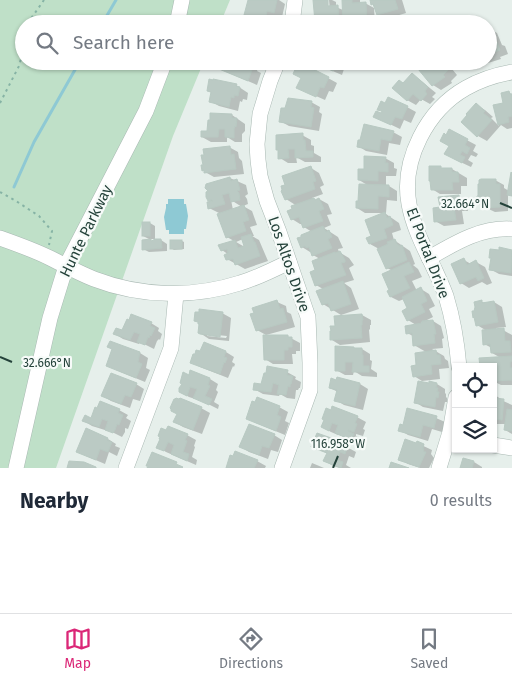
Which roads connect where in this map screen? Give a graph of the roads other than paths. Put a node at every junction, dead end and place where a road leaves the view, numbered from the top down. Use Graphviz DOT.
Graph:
graph roads {
  1 [pos="182,0"];
  2 [pos="296,0"];
  3 [pos="179,15"];
  4 [pos="294,15"];
  5 [pos="162,70"];
  6 [pos="274,70"];
  7 [pos="512,72"];
  8 [pos="512,229"];
  9 [pos="0,238"];
  10 [pos="429,258"];
  11 [pos="289,262"];
  12 [pos="66,266"];
  13 [pos="176,294"];
  14 [pos="458,363"];
  15 [pos="452,436"];
  16 [pos="497,445"];
  17 [pos="512,448"];
  18 [pos="16,468"];
  19 [pos="126,468"];
  20 [pos="282,468"];
  21 [pos="439,468"];
  1 -- 3 [label="street"];
  2 -- 4 [label="street"];
  5 -- 12 [label="street, Hunte Parkway"];
  6 -- 11 [label="street, Los Altos Drive"];
  7 -- 10 [label="street, El Portal Drive"];
  8 -- 10 [label="street"];
  9 -- 12 [label="street"];
  10 -- 14 [label="street, El Portal Drive"];
  11 -- 13 [label="street"];
  11 -- 20 [label="street, Los Altos Drive"];
  12 -- 13 [label="street"];
  12 -- 18 [label="street, Hunte Parkway"];
  13 -- 19 [label="street"];
  15 -- 21 [label="street"];
  16 -- 17 [label="street"];
}
